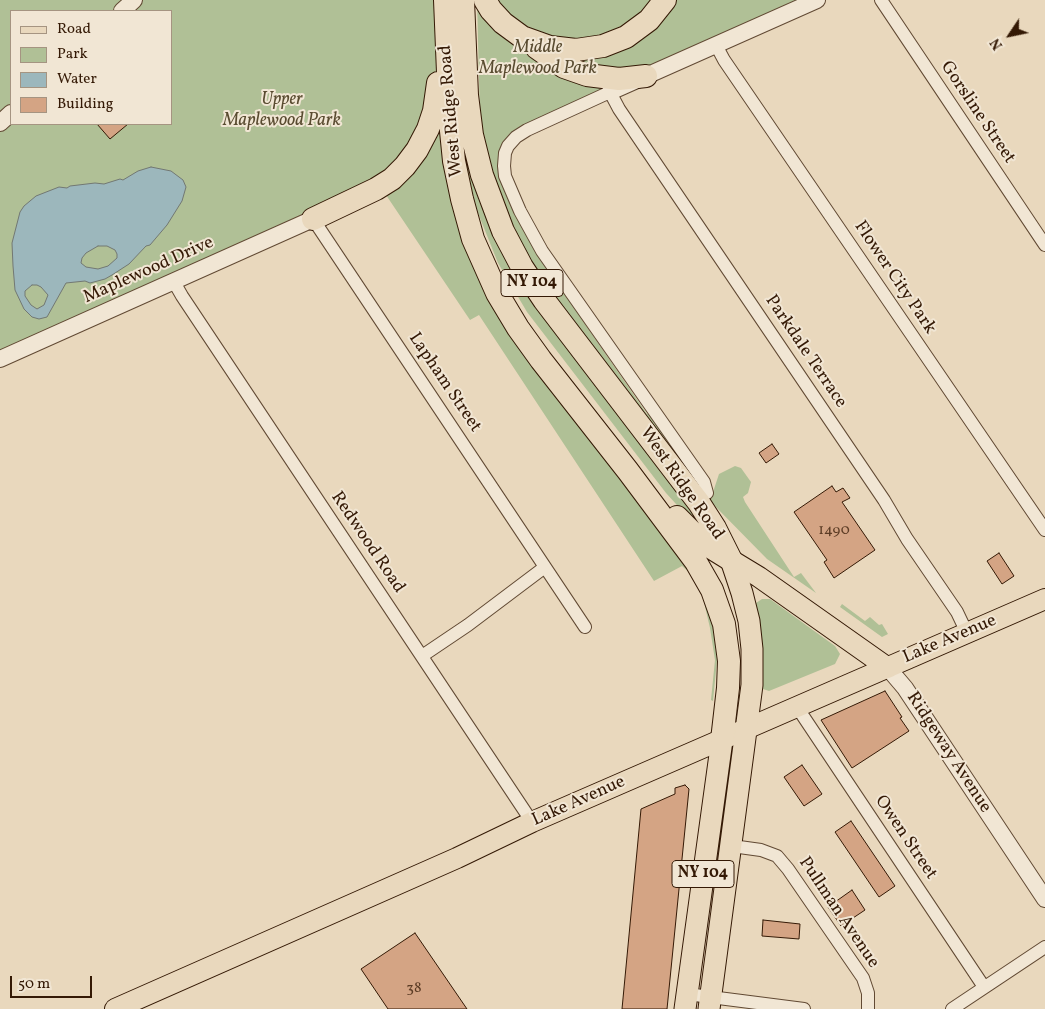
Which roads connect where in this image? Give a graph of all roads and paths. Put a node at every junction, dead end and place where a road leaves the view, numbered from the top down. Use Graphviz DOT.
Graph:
graph roads {
  1 [pos="134,0"];
  2 [pos="443,0"];
  3 [pos="463,0"];
  4 [pos="485,0"];
  5 [pos="665,0"];
  6 [pos="817,0"];
  7 [pos="881,0"];
  8 [pos="123,10"];
  9 [pos="512,31"];
  10 [pos="716,44"];
  11 [pos="646,76"];
  12 [pos="610,92"];
  13 [pos="10,114"];
  14 [pos="0,123"];
  15 [pos="313,219"];
  16 [pos="1045,245"];
  17 [pos="174,282"];
  18 [pos="29,346"];
  19 [pos="0,350"];
  20 [pos="0,359"];
  21 [pos="603,438"];
  22 [pos="707,493"];
  23 [pos="710,520"];
  24 [pos="1045,530"];
  25 [pos="731,560"];
  26 [pos="545,567"];
  27 [pos="1045,599"];
  28 [pos="584,627"];
  29 [pos="967,633"];
  30 [pos="422,656"];
  31 [pos="888,668"];
  32 [pos="797,707"];
  33 [pos="747,729"];
  34 [pos="722,740"];
  35 [pos="532,822"];
  36 [pos="732,846"];
  37 [pos="1045,899"];
  38 [pos="1045,947"];
  39 [pos="984,987"];
  40 [pos="686,1001"];
  41 [pos="709,1003"];
  42 [pos="115,1009"];
  43 [pos="804,1009"];
  44 [pos="868,1009"];
  45 [pos="952,1009"];
  1 -- 8 [label="street"];
  2 -- 15 [label="highway"];
  2 -- 21 [label="highway, West Ridge Road / NY 104"];
  3 -- 23 [label="highway, West Ridge Road / NY 104"];
  4 -- 9 [label="highway"];
  5 -- 9 [label="highway"];
  6 -- 10 [label="street"];
  7 -- 16 [label="street, Gorsline Street"];
  9 -- 11 [label="highway"];
  10 -- 11 [label="street"];
  10 -- 24 [label="street, Flower City Park"];
  11 -- 12 [label="street"];
  12 -- 22 [label="street, West Ridge Road"];
  12 -- 29 [label="street, Parkdale Terrace"];
  13 -- 14 [label="street"];
  15 -- 17 [label="street, Maplewood Drive"];
  15 -- 26 [label="street, Lapham Street"];
  17 -- 18 [label="street, Maplewood Drive"];
  17 -- 30 [label="street, Redwood Road"];
  18 -- 19 [label="street"];
  18 -- 20 [label="street, Maplewood Drive"];
  21 -- 25 [label="highway"];
  21 -- 34 [label="highway, West Ridge Road / NY 104"];
  22 -- 23 [label="highway"];
  23 -- 25 [label="highway, West Ridge Road / NY 104"];
  25 -- 31 [label="main road, Ridgeway Avenue"];
  25 -- 33 [label="highway, West Ridge Road / NY 104"];
  26 -- 28 [label="street, Lapham Street"];
  26 -- 30 [label="street"];
  27 -- 29 [label="main road, Lake Avenue"];
  29 -- 31 [label="main road, Lake Avenue"];
  30 -- 35 [label="street, Redwood Road"];
  31 -- 32 [label="main road, Lake Avenue"];
  31 -- 37 [label="street, Ridgeway Avenue"];
  32 -- 33 [label="main road, Lake Avenue"];
  32 -- 39 [label="street, Owen Street"];
  33 -- 34 [label="main road, Lake Avenue"];
  33 -- 36 [label="highway, West Ridge Road / NY 104"];
  34 -- 35 [label="main road, Lake Avenue"];
  34 -- 40 [label="highway, West Ridge Road / NY 104"];
  35 -- 42 [label="main road, Lake Avenue"];
  36 -- 41 [label="highway, West Ridge Road / NY 104"];
  36 -- 44 [label="street, Pullman Avenue"];
  38 -- 39 [label="street"];
  39 -- 45 [label="street"];
  40 -- 41 [label="street"];
  41 -- 43 [label="street"];
}
